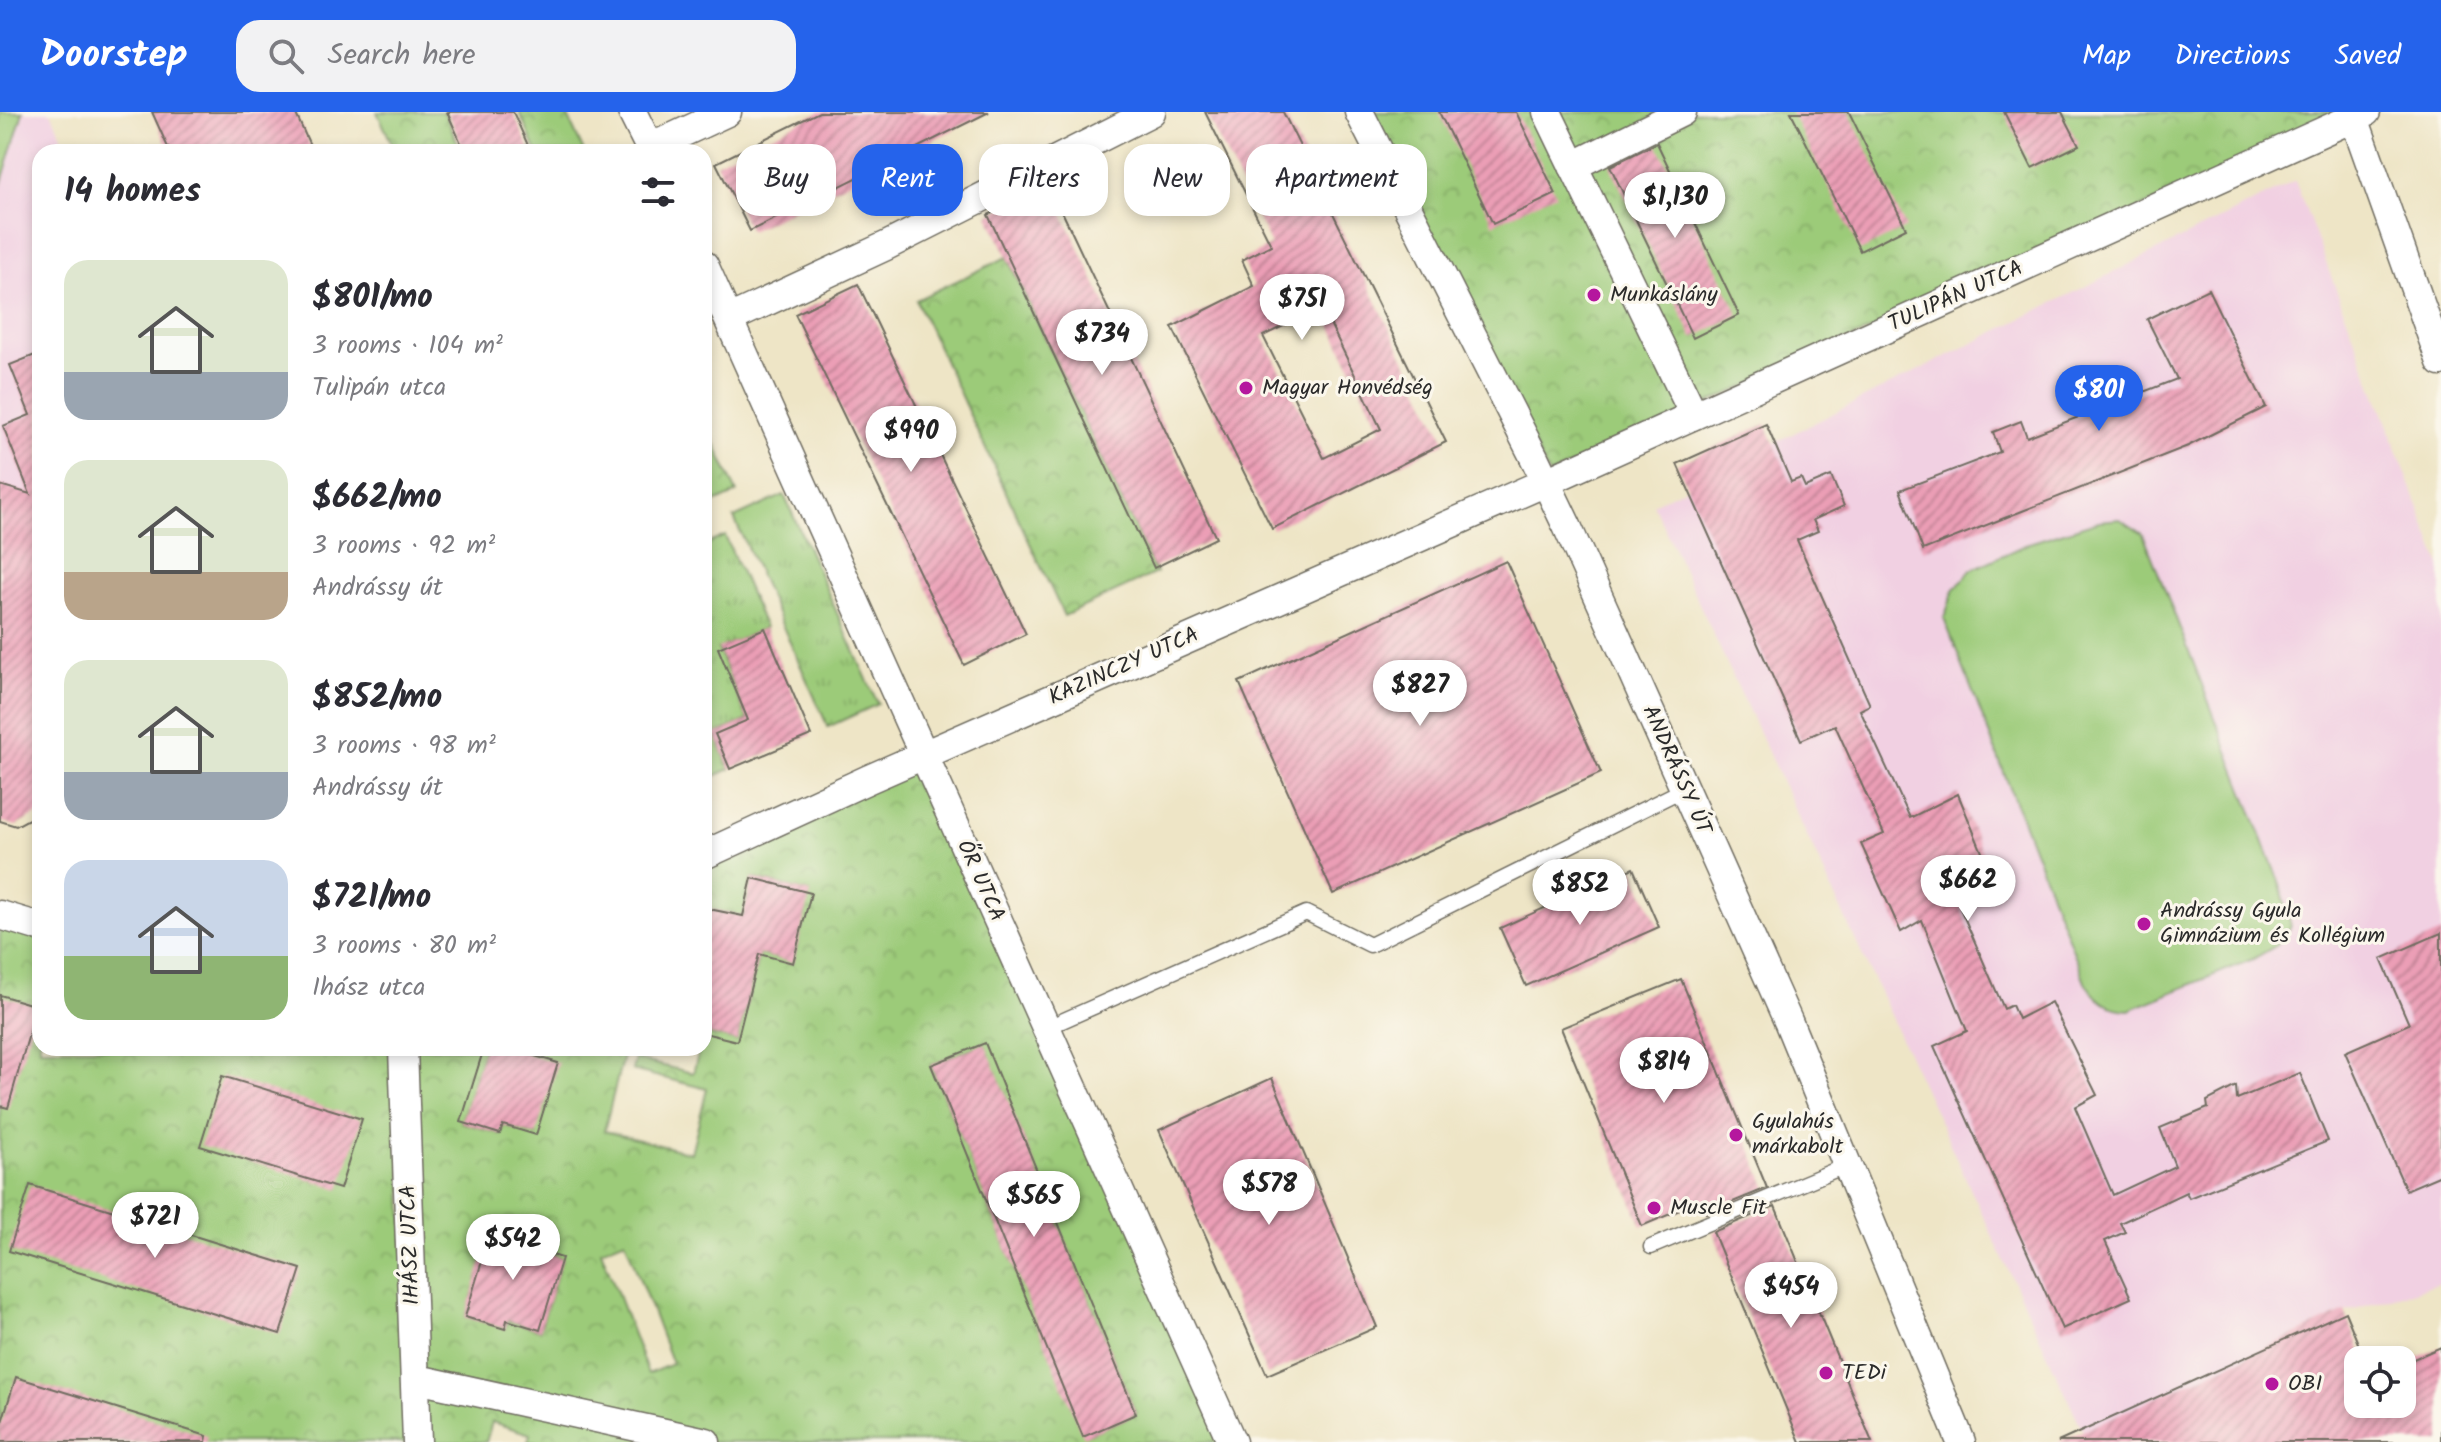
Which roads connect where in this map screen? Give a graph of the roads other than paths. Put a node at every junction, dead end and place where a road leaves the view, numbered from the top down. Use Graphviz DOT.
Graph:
graph roads {
  1 [pos="632,112"];
  2 [pos="727,112"];
  3 [pos="1151,112"];
  4 [pos="1359,112"];
  5 [pos="1547,112"];
  6 [pos="1682,112"];
  7 [pos="2357,114"];
  8 [pos="648,144"];
  9 [pos="663,144"];
  10 [pos="1573,166"];
  11 [pos="712,282"];
  12 [pos="729,319"];
  13 [pos="2441,362"];
  14 [pos="1694,415"];
  15 [pos="1546,482"];
  16 [pos="924,755"];
  17 [pos="1684,789"];
  18 [pos="712,851"];
  19 [pos="0,915"];
  20 [pos="32,925"];
  21 [pos="1046,1028"];
  22 [pos="403,1056"];
  23 [pos="1847,1165"];
  24 [pos="1651,1247"];
  25 [pos="417,1379"];
  26 [pos="417,1442"];
  27 [pos="706,1442"];
  28 [pos="1232,1442"];
  29 [pos="1961,1442"];
  1 -- 8 [label="street"];
  2 -- 9 [label="street"];
  3 -- 12 [label="street"];
  4 -- 15 [label="street, ANDRÁSSY ÚT"];
  5 -- 10 [label="street"];
  6 -- 10 [label="street"];
  7 -- 13 [label="street"];
  7 -- 14 [label="street, TULIPÁN UTCA"];
  10 -- 14 [label="street"];
  11 -- 12 [label="street, ŐR UTCA"];
  12 -- 16 [label="street, ŐR UTCA"];
  14 -- 15 [label="street, TULIPÁN UTCA"];
  15 -- 16 [label="street, KAZINCZY UTCA"];
  15 -- 17 [label="street, ANDRÁSSY ÚT"];
  16 -- 18 [label="street, KAZINCZY UTCA"];
  16 -- 21 [label="street, ŐR UTCA"];
  17 -- 21 [label="lane"];
  17 -- 23 [label="street, ANDRÁSSY ÚT"];
  19 -- 20 [label="street"];
  21 -- 28 [label="street, ŐR UTCA"];
  22 -- 25 [label="street, IHÁSZ UTCA"];
  23 -- 24 [label="lane"];
  23 -- 29 [label="street, ANDRÁSSY ÚT"];
  25 -- 26 [label="street, IHÁSZ UTCA"];
  25 -- 27 [label="street"];
}
